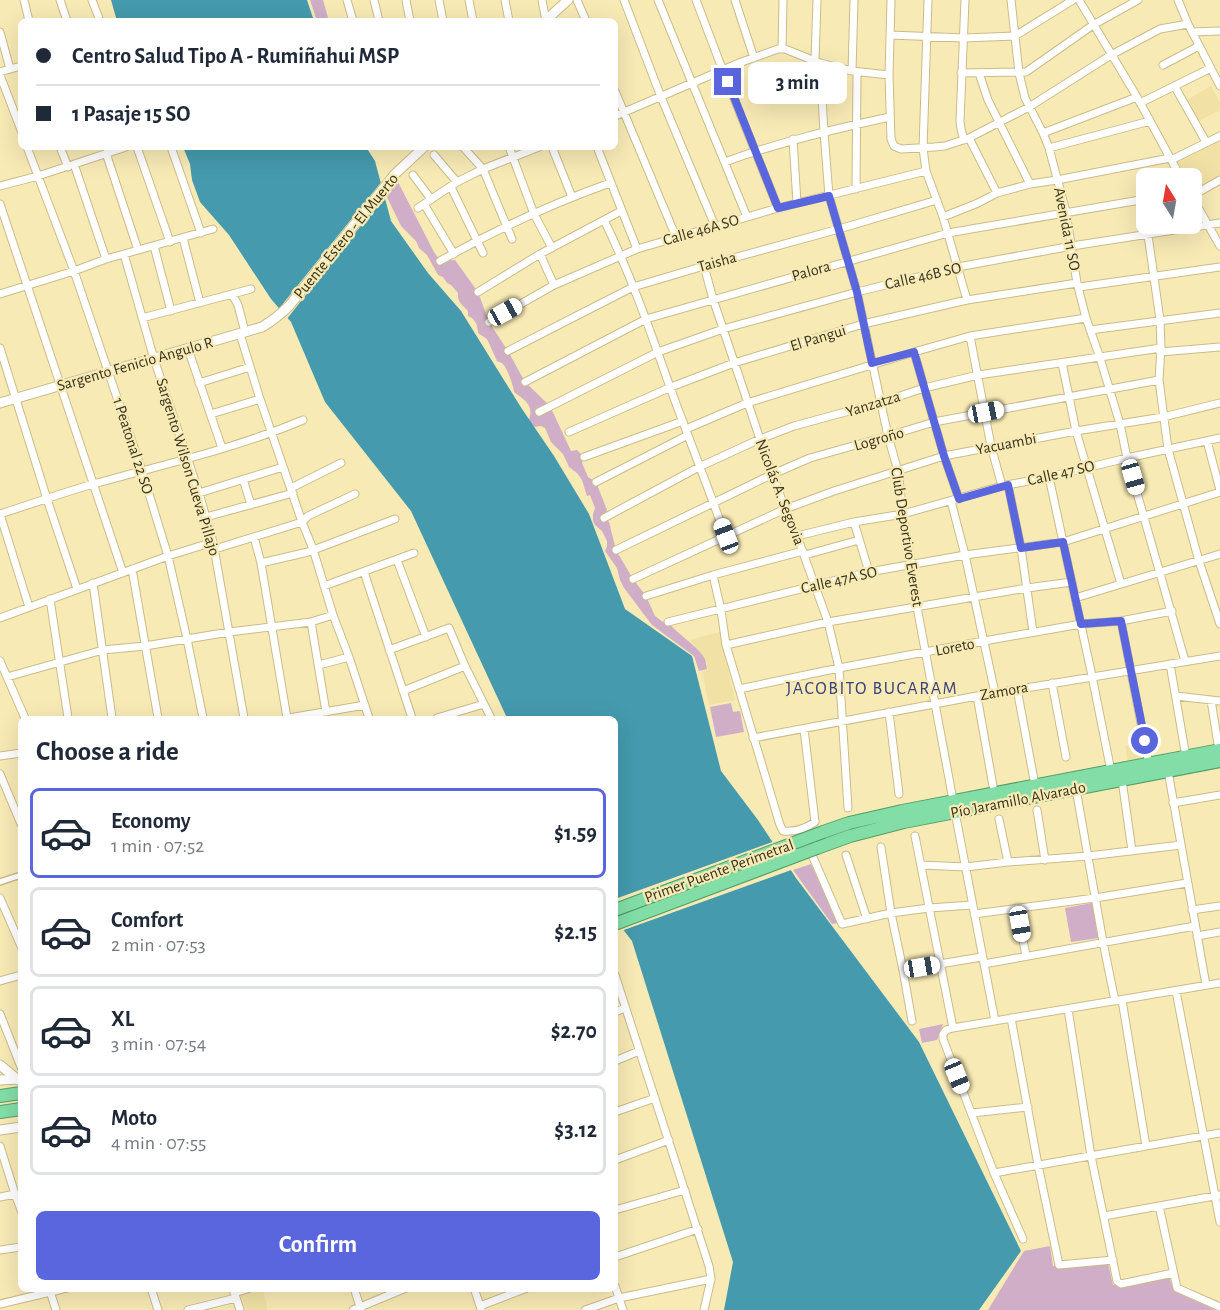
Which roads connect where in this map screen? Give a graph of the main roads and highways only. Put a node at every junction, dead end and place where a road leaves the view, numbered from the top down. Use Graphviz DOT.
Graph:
graph roads {
  1 [pos="1219,747"];
  2 [pos="1220,761"];
  3 [pos="954,806"];
  4 [pos="824,832"];
  5 [pos="818,848"];
  6 [pos="618,909"];
  7 [pos="618,923"];
  8 [pos="18,1094"];
  9 [pos="0,1096"];
  10 [pos="18,1110"];
  11 [pos="0,1113"];
  1 -- 3 [label="highway, Pío Jaramillo Alvarado"];
  2 -- 3 [label="highway, Pío Jaramillo Alvarado"];
  3 -- 4 [label="highway, Pío Jaramillo Alvarado"];
  3 -- 5 [label="highway, Pío Jaramillo Alvarado"];
  4 -- 6 [label="highway, Primer Puente Perimetral, bridge"];
  5 -- 7 [label="highway, Primer Puente Perimetral, bridge"];
  8 -- 9 [label="highway"];
  10 -- 11 [label="highway"];
}
